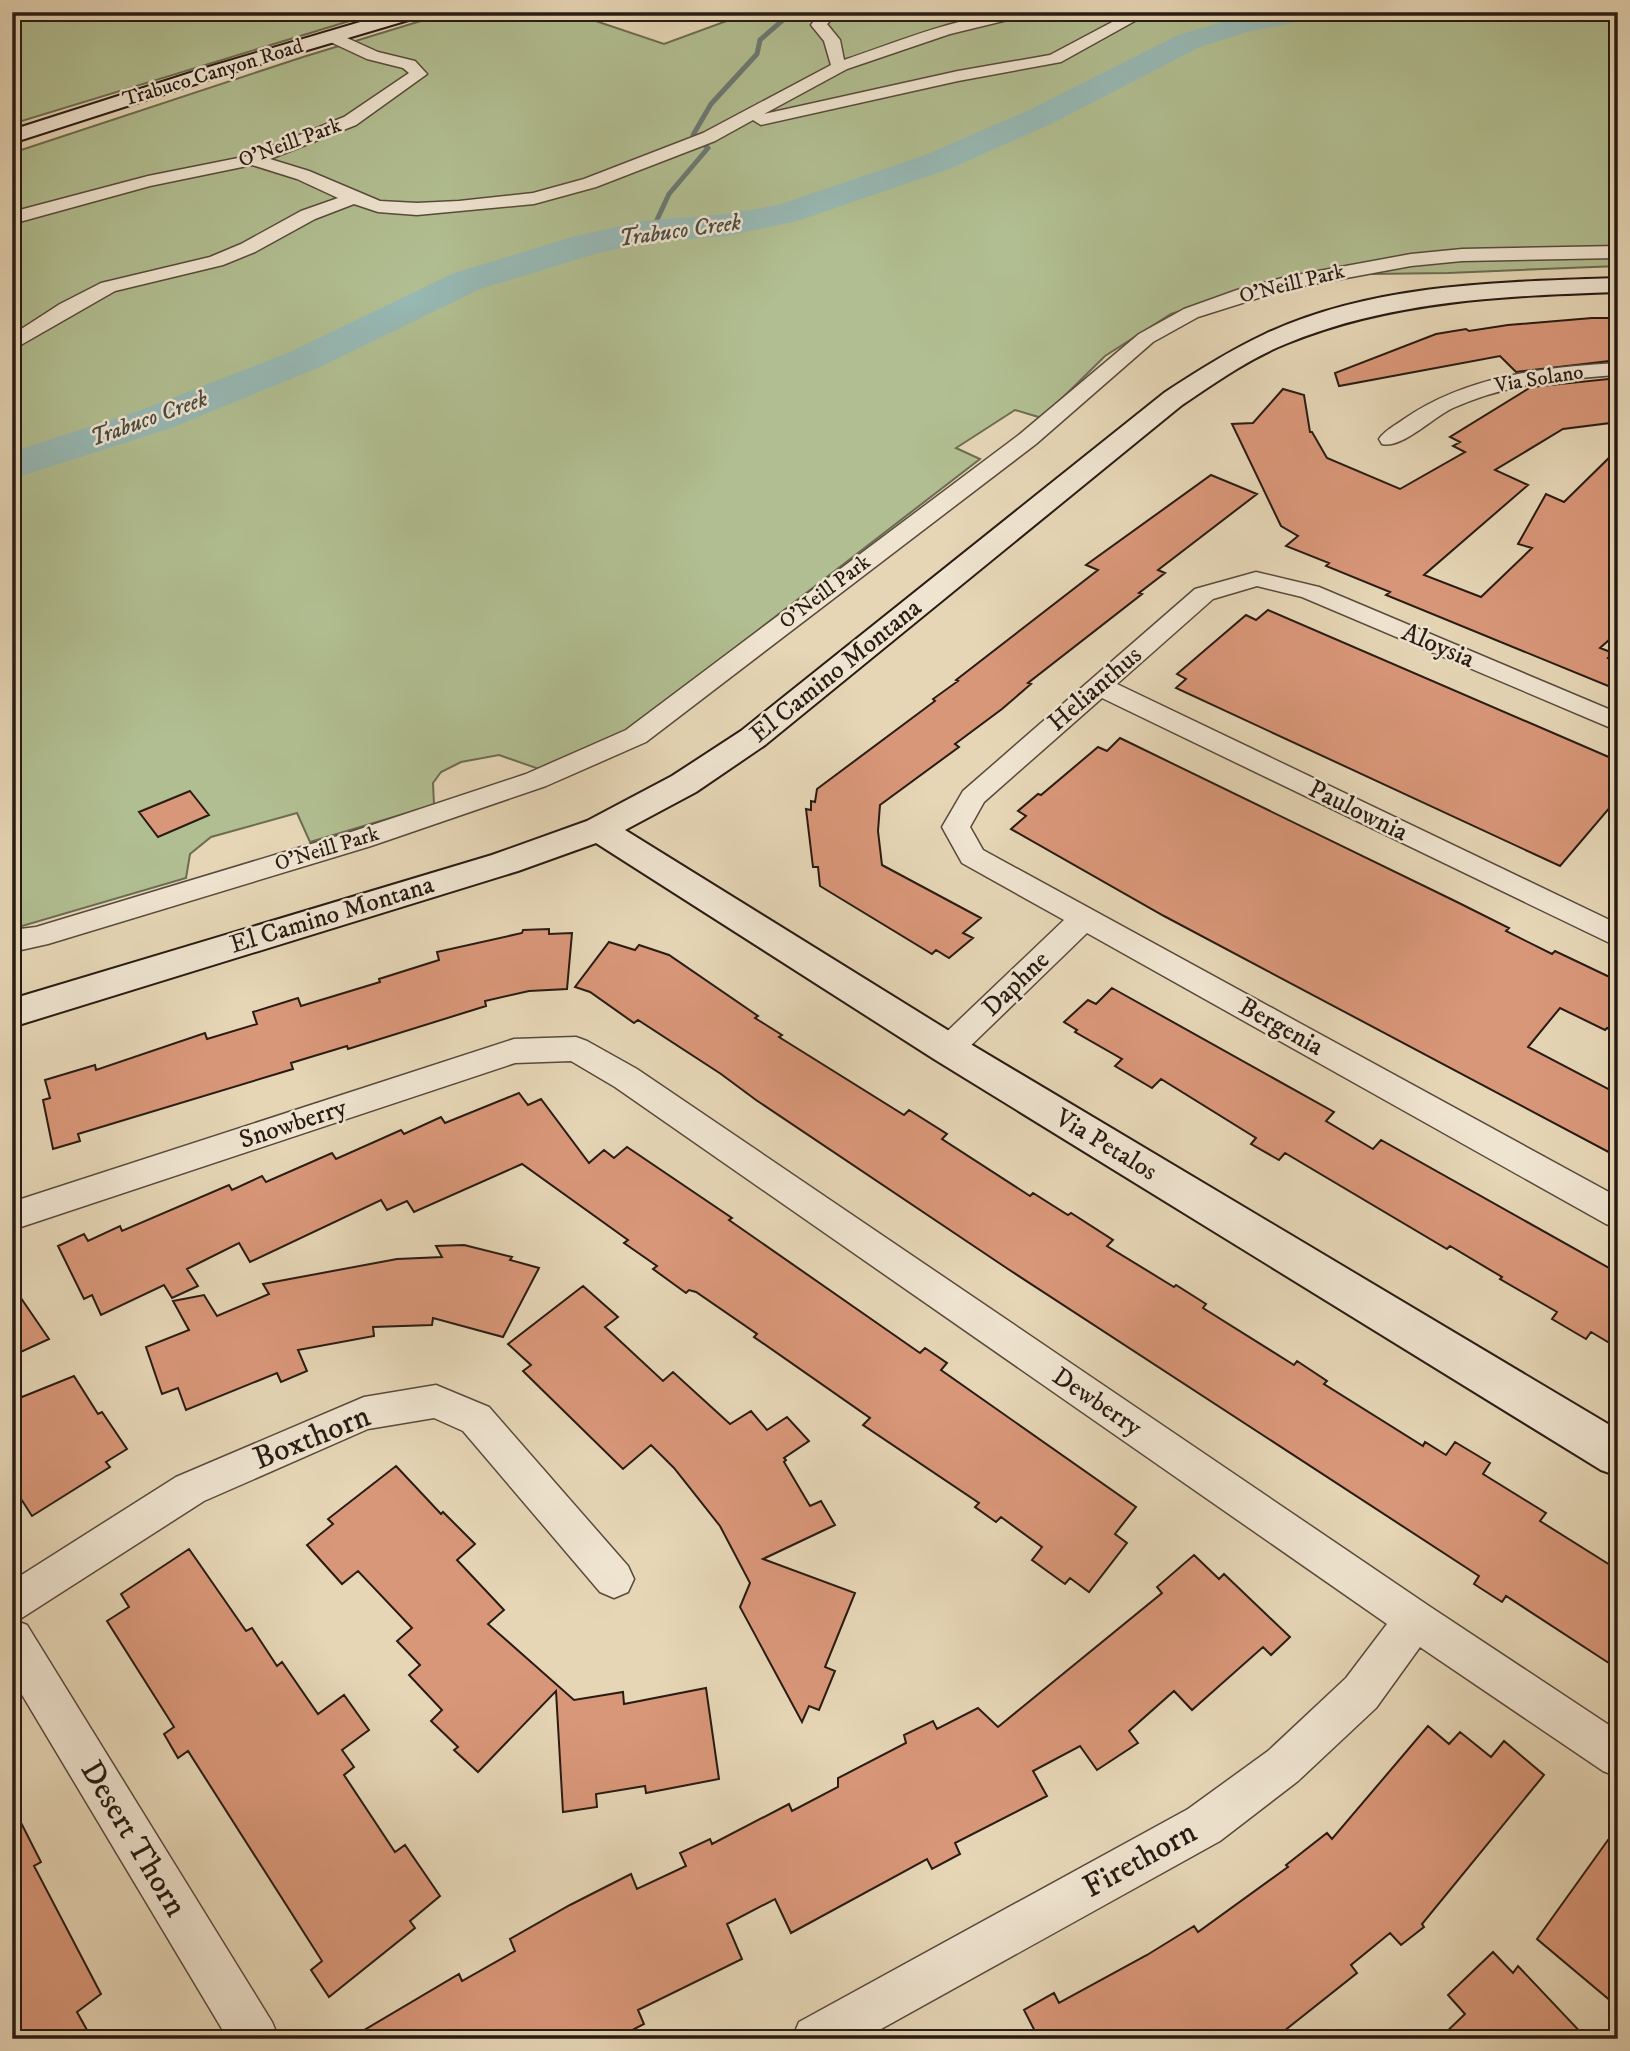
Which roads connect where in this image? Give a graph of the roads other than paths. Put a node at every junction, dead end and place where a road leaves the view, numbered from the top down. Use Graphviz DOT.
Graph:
graph roads {
  1 [pos="415,12"];
  2 [pos="831,12"];
  3 [pos="1023,12"];
  4 [pos="1143,12"];
  5 [pos="330,36"];
  6 [pos="841,66"];
  7 [pos="735,124"];
  8 [pos="12,137"];
  9 [pos="253,160"];
  10 [pos="354,198"];
  11 [pos="12,218"];
  12 [pos="1618,252"];
  13 [pos="1618,285"];
  14 [pos="12,344"];
  15 [pos="1618,369"];
  16 [pos="1390,439"];
  17 [pos="1256,579"];
  18 [pos="1099,686"];
  19 [pos="1618,723"];
  20 [pos="956,827"];
  21 [pos="599,829"];
  22 [pos="1084,918"];
  23 [pos="1618,937"];
  24 [pos="12,941"];
  25 [pos="12,1013"];
  26 [pos="576,1049"];
  27 [pos="947,1049"];
  28 [pos="1618,1214"];
  29 [pos="12,1216"];
  30 [pos="1618,1455"];
  31 [pos="614,1579"];
  32 [pos="12,1604"];
  33 [pos="1415,1620"];
  34 [pos="12,1639"];
  35 [pos="1618,1756"];
  36 [pos="255,2039"];
  37 [pos="816,2039"];
  1 -- 5 [label="street, Trabuco Canyon Road"];
  2 -- 6 [label="street"];
  3 -- 6 [label="street"];
  4 -- 7 [label="street"];
  5 -- 8 [label="street, Trabuco Canyon Road"];
  5 -- 9 [label="street, O'Neill Park"];
  6 -- 7 [label="street"];
  7 -- 10 [label="street"];
  9 -- 10 [label="street"];
  9 -- 11 [label="street, O'Neill Park"];
  10 -- 14 [label="street"];
  12 -- 24 [label="street, O'Neill Park"];
  13 -- 21 [label="street, El Camino Montana"];
  15 -- 16 [label="street, Via Solano"];
  17 -- 18 [label="street, Helianthus"];
  17 -- 19 [label="street, Aloysia"];
  18 -- 20 [label="street, Helianthus"];
  18 -- 23 [label="street, Paulownia"];
  20 -- 22 [label="street, Bergenia"];
  21 -- 25 [label="street, El Camino Montana"];
  21 -- 27 [label="street, Via Petalos"];
  22 -- 27 [label="street, Daphne"];
  22 -- 28 [label="street, Bergenia"];
  26 -- 29 [label="street, Snowberry"];
  26 -- 33 [label="street, Dewberry"];
  27 -- 30 [label="street, Via Petalos"];
  31 -- 32 [label="street, Boxthorn"];
  33 -- 35 [label="street, Dewberry"];
  33 -- 37 [label="street, Firethorn"];
  34 -- 36 [label="street, Desert Thorn"];
}
